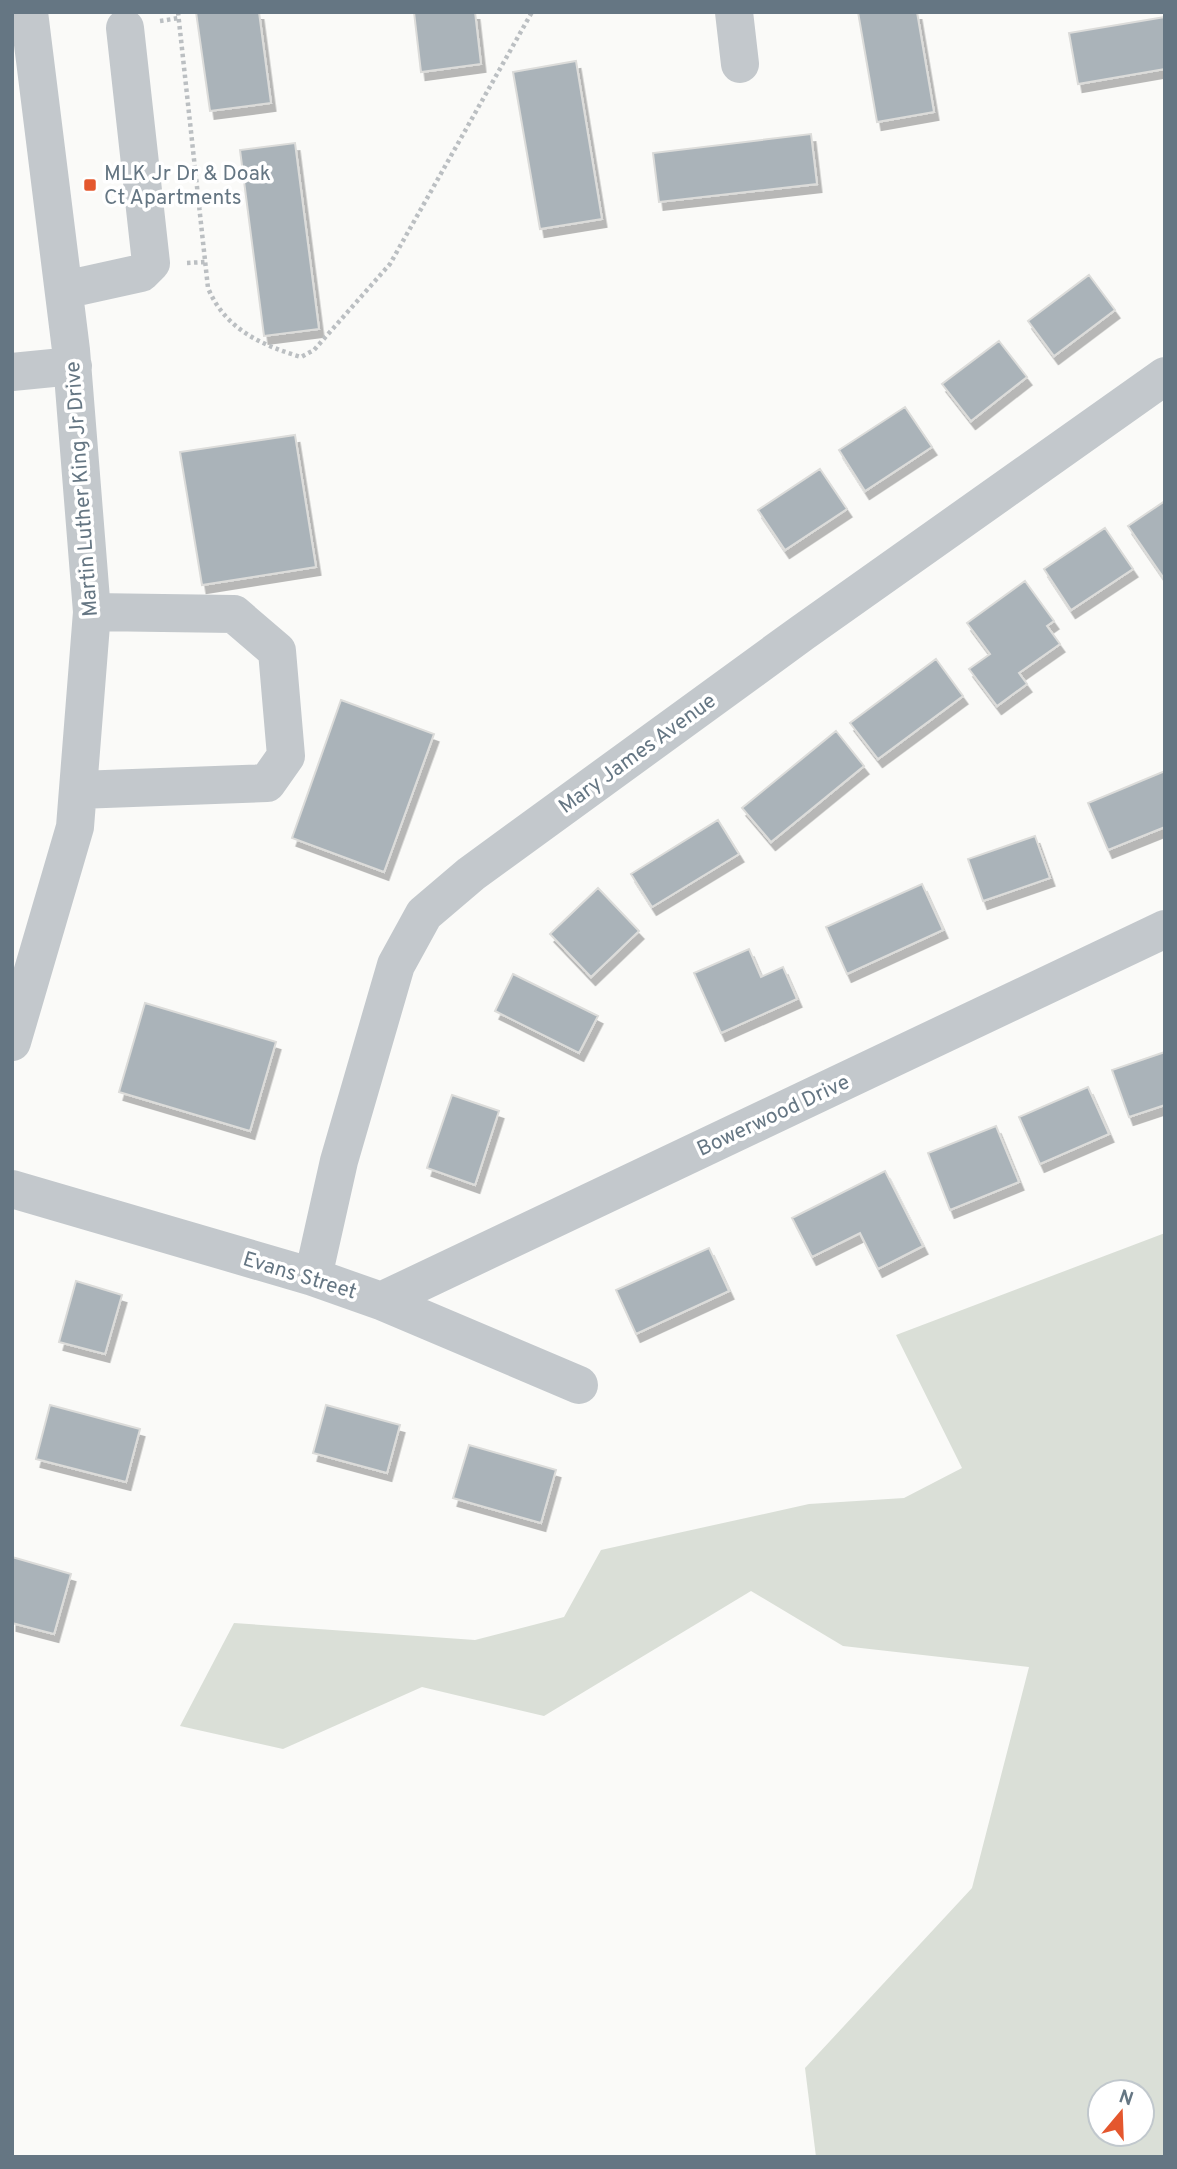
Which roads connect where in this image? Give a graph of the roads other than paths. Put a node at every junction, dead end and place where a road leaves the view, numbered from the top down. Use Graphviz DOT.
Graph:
graph roads {
  1 [pos="29,12"];
  2 [pos="734,12"];
  3 [pos="125,28"];
  4 [pos="740,64"];
  5 [pos="64,290"];
  6 [pos="73,366"];
  7 [pos="12,372"];
  8 [pos="1165,376"];
  9 [pos="92,612"];
  10 [pos="78,790"];
  11 [pos="1165,929"];
  12 [pos="12,1042"];
  13 [pos="12,1189"];
  14 [pos="313,1277"];
  15 [pos="381,1301"];
  16 [pos="579,1385"];
  1 -- 5 [label="street, Martin Luther King Jr Drive"];
  2 -- 4 [label="street"];
  3 -- 5 [label="street"];
  5 -- 6 [label="street, Martin Luther King Jr Drive"];
  6 -- 7 [label="street"];
  6 -- 9 [label="street, Martin Luther King Jr Drive"];
  8 -- 14 [label="street, Mary James Avenue"];
  9 -- 10 [label="street, Martin Luther King Jr Drive"];
  9 -- 10 [label="street"];
  10 -- 12 [label="street, Martin Luther King Jr Drive"];
  11 -- 15 [label="street, Bowerwood Drive"];
  13 -- 14 [label="street, Evans Street"];
  14 -- 15 [label="street, Evans Street"];
  15 -- 16 [label="street, Evans Street"];
}
